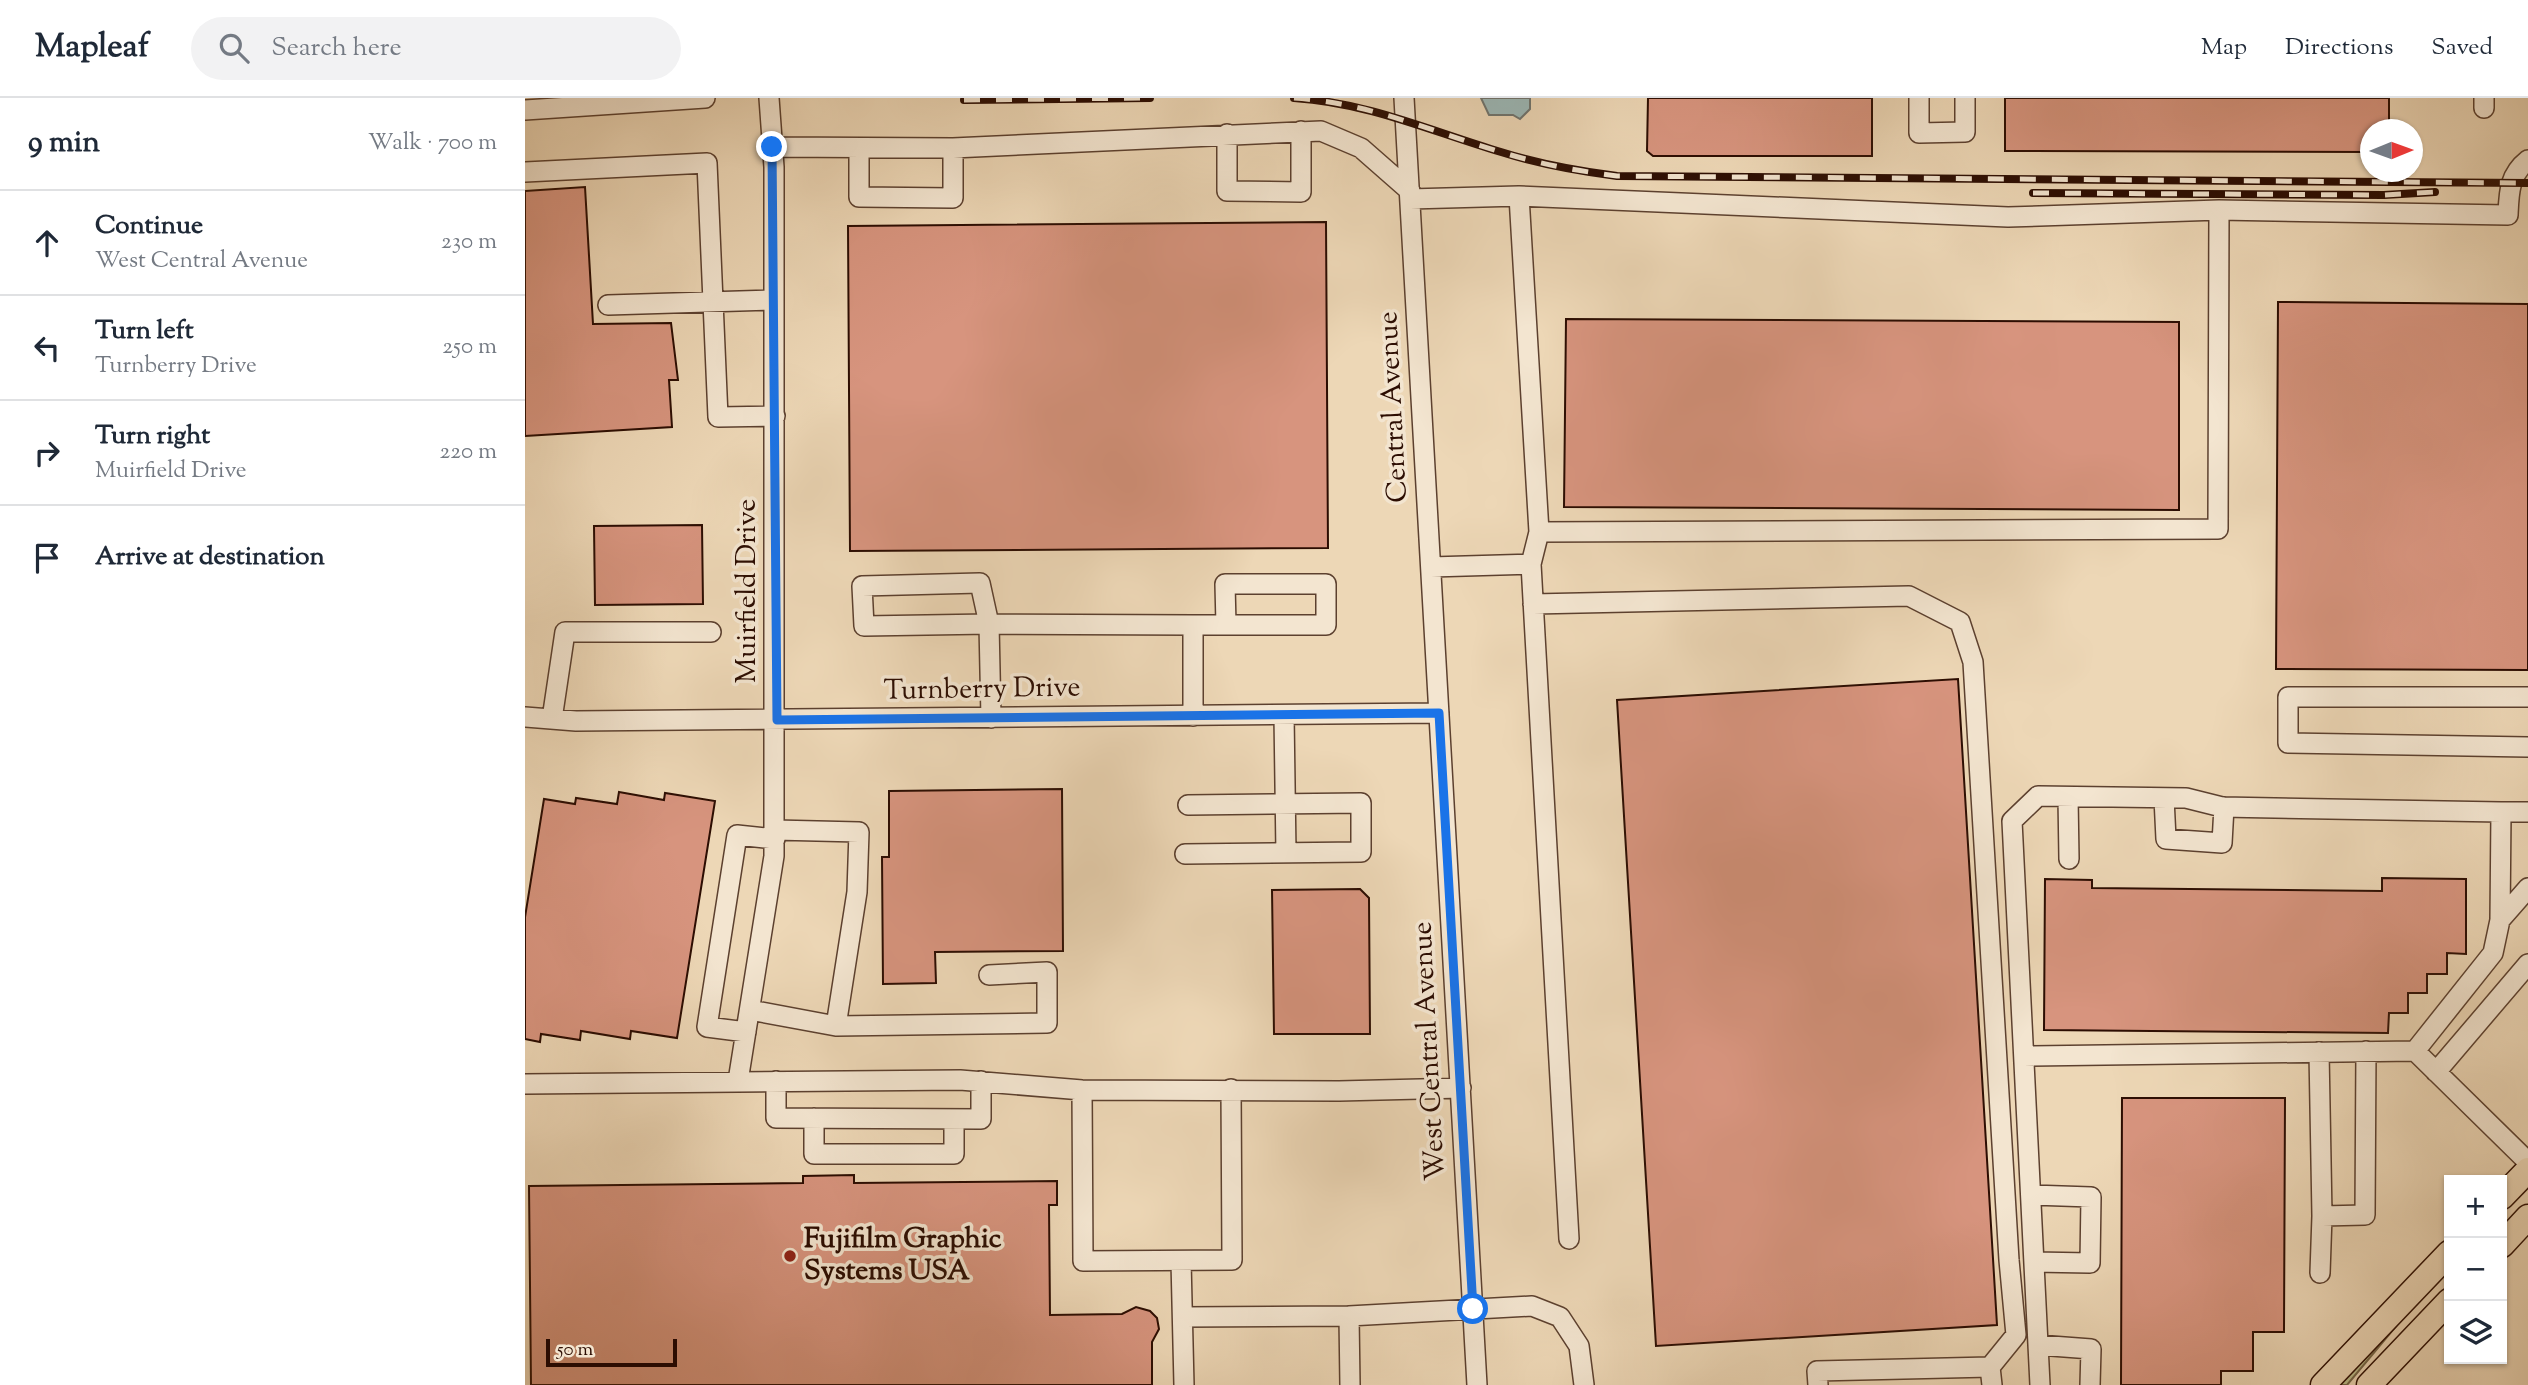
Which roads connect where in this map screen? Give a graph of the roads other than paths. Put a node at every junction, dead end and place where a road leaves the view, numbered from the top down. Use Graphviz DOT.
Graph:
graph roads {
  1 [pos="705,98"];
  2 [pos="769,98"];
  3 [pos="1404,98"];
  4 [pos="1919,98"];
  5 [pos="1965,98"];
  6 [pos="525,110"];
  7 [pos="1301,131"];
  8 [pos="1227,134"];
  9 [pos="772,147"];
  10 [pos="859,148"];
  11 [pos="953,148"];
  12 [pos="2528,160"];
  13 [pos="525,172"];
  14 [pos="1410,195"];
  15 [pos="1519,197"];
  16 [pos="2219,210"];
  17 [pos="2508,215"];
  18 [pos="2528,215"];
  19 [pos="774,300"];
  20 [pos="715,302"];
  21 [pos="608,305"];
  22 [pos="775,416"];
  23 [pos="1539,533"];
  24 [pos="1531,564"];
  25 [pos="1431,567"];
  26 [pos="1533,604"];
  27 [pos="989,624"];
  28 [pos="1193,625"];
  29 [pos="1226,625"];
  30 [pos="711,632"];
  31 [pos="2528,697"];
  32 [pos="1439,713"];
  33 [pos="1284,715"];
  34 [pos="1193,716"];
  35 [pos="525,717"];
  36 [pos="991,718"];
  37 [pos="552,719"];
  38 [pos="777,720"];
  39 [pos="2528,747"];
  40 [pos="2068,796"];
  41 [pos="2164,798"];
  42 [pos="1285,804"];
  43 [pos="1188,805"];
  44 [pos="2224,807"];
  45 [pos="2501,812"];
  46 [pos="2528,812"];
  47 [pos="775,835"];
  48 [pos="1286,853"];
  49 [pos="1185,854"];
  50 [pos="2069,859"];
  51 [pos="2528,888"];
  52 [pos="2500,920"];
  53 [pos="2528,964"];
  54 [pos="989,975"];
  55 [pos="750,1010"];
  56 [pos="836,1026"];
  57 [pos="746,1032"];
  58 [pos="2366,1051"];
  59 [pos="2415,1051"];
  60 [pos="2319,1052"];
  61 [pos="2024,1056"];
  62 [pos="2436,1072"];
  63 [pos="738,1081"];
  64 [pos="776,1081"];
  65 [pos="981,1081"];
  66 [pos="525,1084"];
  67 [pos="1461,1087"];
  68 [pos="1231,1089"];
  69 [pos="1082,1090"];
  70 [pos="814,1118"];
  71 [pos="954,1119"];
  72 [pos="2528,1162"];
  73 [pos="2528,1170"];
  74 [pos="2507,1192"];
  75 [pos="2031,1195"];
  76 [pos="2322,1216"];
  77 [pos="2528,1217"];
  78 [pos="1569,1239"];
  79 [pos="2507,1240"];
  80 [pos="2444,1258"];
  81 [pos="1181,1261"];
  82 [pos="2034,1262"];
  83 [pos="2320,1273"];
  84 [pos="2444,1306"];
  85 [pos="1473,1309"];
  86 [pos="1349,1316"];
  87 [pos="1183,1317"];
  88 [pos="2038,1345"];
  89 [pos="1991,1376"];
  90 [pos="1184,1385"];
  91 [pos="1350,1385"];
  92 [pos="1477,1385"];
  93 [pos="1584,1385"];
  94 [pos="1818,1385"];
  95 [pos="2040,1385"];
  96 [pos="2090,1385"];
  97 [pos="2323,1385"];
  98 [pos="2369,1385"];
  1 -- 6 [label="street"];
  2 -- 9 [label="street, Muirfield Drive"];
  3 -- 14 [label="street, Central Avenue"];
  4 -- 5 [label="street"];
  7 -- 8 [label="street"];
  7 -- 8 [label="street"];
  7 -- 14 [label="street"];
  8 -- 11 [label="street"];
  9 -- 10 [label="street"];
  9 -- 19 [label="street, Muirfield Drive"];
  10 -- 11 [label="street"];
  10 -- 11 [label="street"];
  12 -- 17 [label="street"];
  13 -- 20 [label="street"];
  14 -- 15 [label="street"];
  14 -- 25 [label="street, Central Avenue"];
  15 -- 16 [label="street"];
  15 -- 23 [label="street"];
  16 -- 17 [label="street"];
  16 -- 23 [label="street"];
  17 -- 18 [label="street"];
  19 -- 20 [label="street"];
  19 -- 22 [label="street, Muirfield Drive"];
  20 -- 21 [label="street"];
  20 -- 22 [label="street"];
  22 -- 38 [label="street, Muirfield Drive"];
  23 -- 24 [label="street"];
  24 -- 25 [label="street"];
  24 -- 26 [label="street"];
  25 -- 32 [label="street, Central Avenue"];
  26 -- 78 [label="street"];
  26 -- 89 [label="street"];
  27 -- 27 [label="street"];
  27 -- 28 [label="street"];
  27 -- 36 [label="street"];
  28 -- 29 [label="street"];
  28 -- 34 [label="street"];
  29 -- 29 [label="street"];
  30 -- 37 [label="street"];
  31 -- 39 [label="street"];
  32 -- 33 [label="street, Turnberry Drive"];
  32 -- 67 [label="street, West Central Avenue"];
  33 -- 34 [label="street, Turnberry Drive"];
  33 -- 42 [label="street"];
  34 -- 36 [label="street, Turnberry Drive"];
  35 -- 37 [label="street, Turnberry Drive"];
  36 -- 38 [label="street, Turnberry Drive"];
  37 -- 38 [label="street, Turnberry Drive"];
  38 -- 47 [label="street, Muirfield Drive"];
  40 -- 41 [label="street"];
  40 -- 50 [label="street"];
  40 -- 61 [label="street"];
  41 -- 44 [label="street"];
  41 -- 44 [label="street"];
  42 -- 43 [label="street"];
  42 -- 48 [label="street"];
  42 -- 48 [label="street"];
  44 -- 45 [label="street"];
  45 -- 46 [label="street"];
  45 -- 52 [label="street"];
  47 -- 55 [label="street, Muirfield Drive"];
  47 -- 56 [label="street"];
  47 -- 57 [label="street"];
  48 -- 49 [label="street"];
  51 -- 52 [label="street"];
  52 -- 59 [label="street"];
  53 -- 62 [label="street"];
  54 -- 56 [label="street"];
  55 -- 56 [label="street"];
  55 -- 57 [label="street, Muirfield Drive"];
  57 -- 63 [label="street, Muirfield Drive"];
  58 -- 59 [label="street"];
  58 -- 60 [label="street"];
  58 -- 76 [label="street"];
  59 -- 62 [label="street"];
  60 -- 61 [label="street"];
  60 -- 76 [label="street"];
  61 -- 75 [label="street"];
  62 -- 72 [label="street"];
  63 -- 64 [label="street"];
  63 -- 66 [label="street"];
  64 -- 65 [label="street"];
  64 -- 70 [label="street"];
  65 -- 69 [label="street"];
  65 -- 71 [label="street"];
  67 -- 68 [label="street"];
  67 -- 85 [label="street, West Central Avenue"];
  68 -- 69 [label="street"];
  68 -- 81 [label="street"];
  69 -- 81 [label="street"];
  70 -- 71 [label="street"];
  70 -- 71 [label="street"];
  73 -- 74 [label="main road"];
  75 -- 82 [label="street"];
  75 -- 82 [label="street"];
  76 -- 83 [label="street"];
  77 -- 79 [label="main road"];
  80 -- 97 [label="main road"];
  81 -- 87 [label="street"];
  82 -- 88 [label="street"];
  84 -- 98 [label="main road"];
  85 -- 86 [label="street"];
  85 -- 92 [label="street, West Central Avenue"];
  85 -- 93 [label="street"];
  86 -- 87 [label="street"];
  86 -- 91 [label="street"];
  87 -- 90 [label="street"];
  88 -- 95 [label="street"];
  88 -- 96 [label="street"];
  89 -- 94 [label="street"];
}
